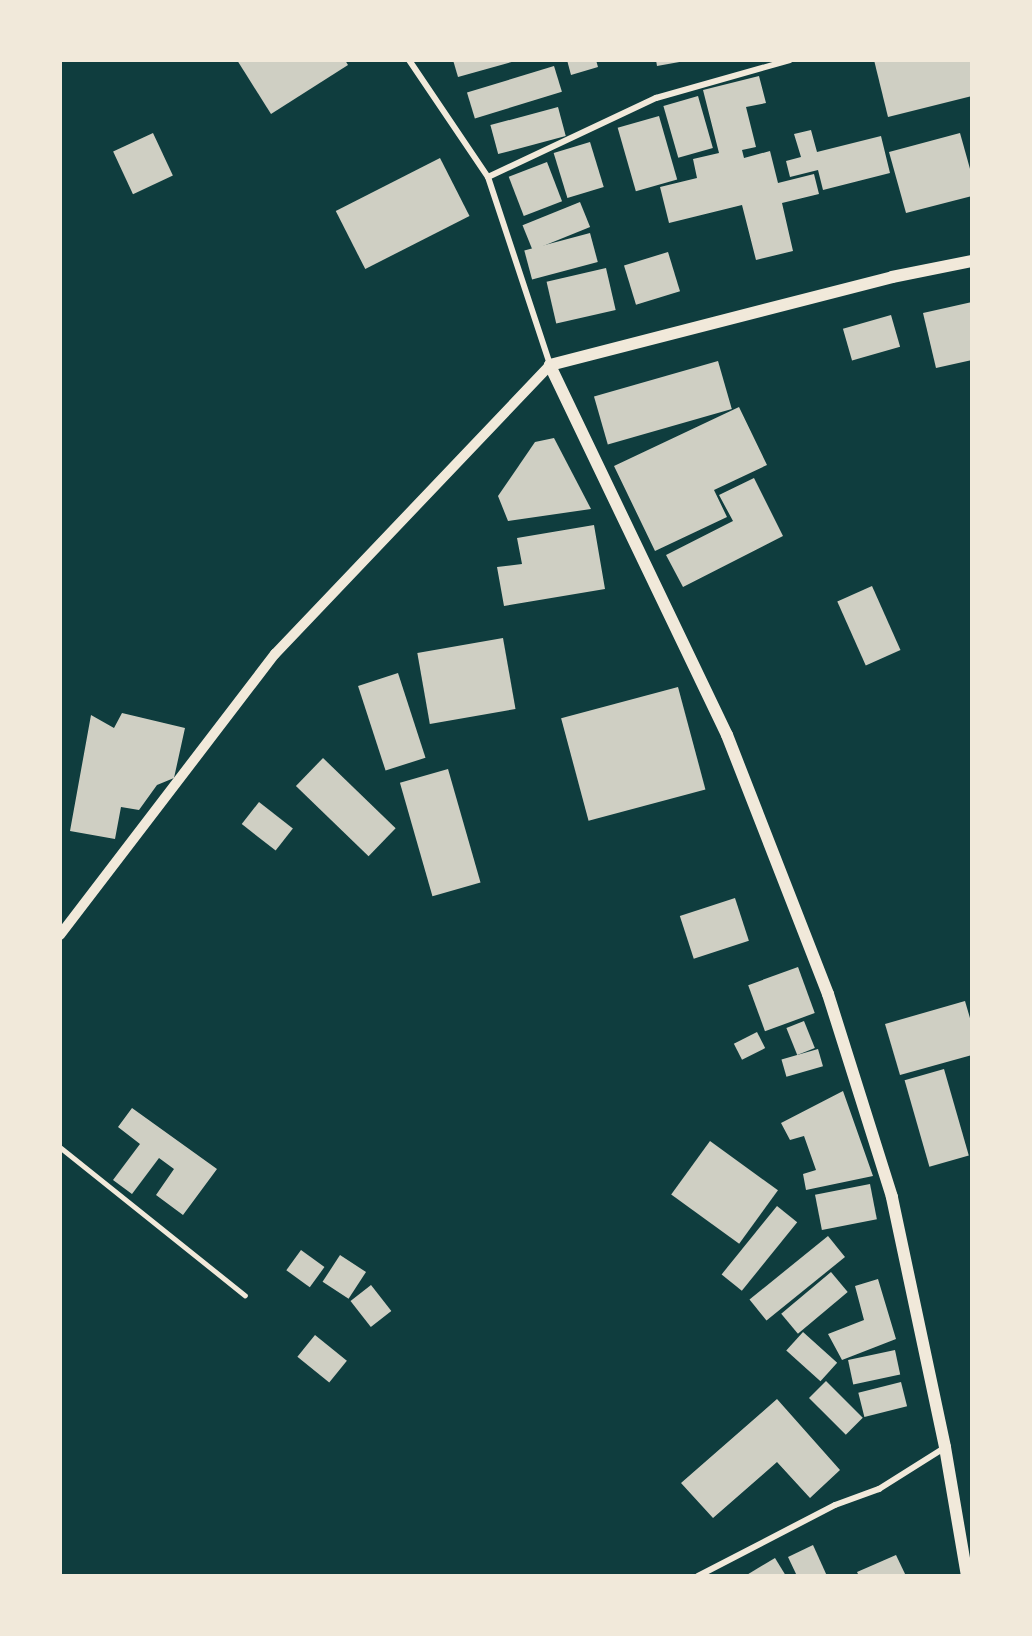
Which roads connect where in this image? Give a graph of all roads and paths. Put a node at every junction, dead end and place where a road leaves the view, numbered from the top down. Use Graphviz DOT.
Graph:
graph roads {
  1 [pos="410,60"];
  2 [pos="790,60"];
  3 [pos="488,177"];
  4 [pos="972,261"];
  5 [pos="550,365"];
  6 [pos="60,935"];
  7 [pos="60,1148"];
  8 [pos="245,1295"];
  9 [pos="945,1447"];
  10 [pos="698,1576"];
  11 [pos="967,1576"];
  1 -- 3 [label="street"];
  2 -- 3 [label="street"];
  3 -- 5 [label="street"];
  4 -- 5 [label="main road"];
  5 -- 6 [label="street"];
  5 -- 9 [label="main road"];
  7 -- 8 [label="lane"];
  9 -- 10 [label="street"];
  9 -- 11 [label="main road"];
}
